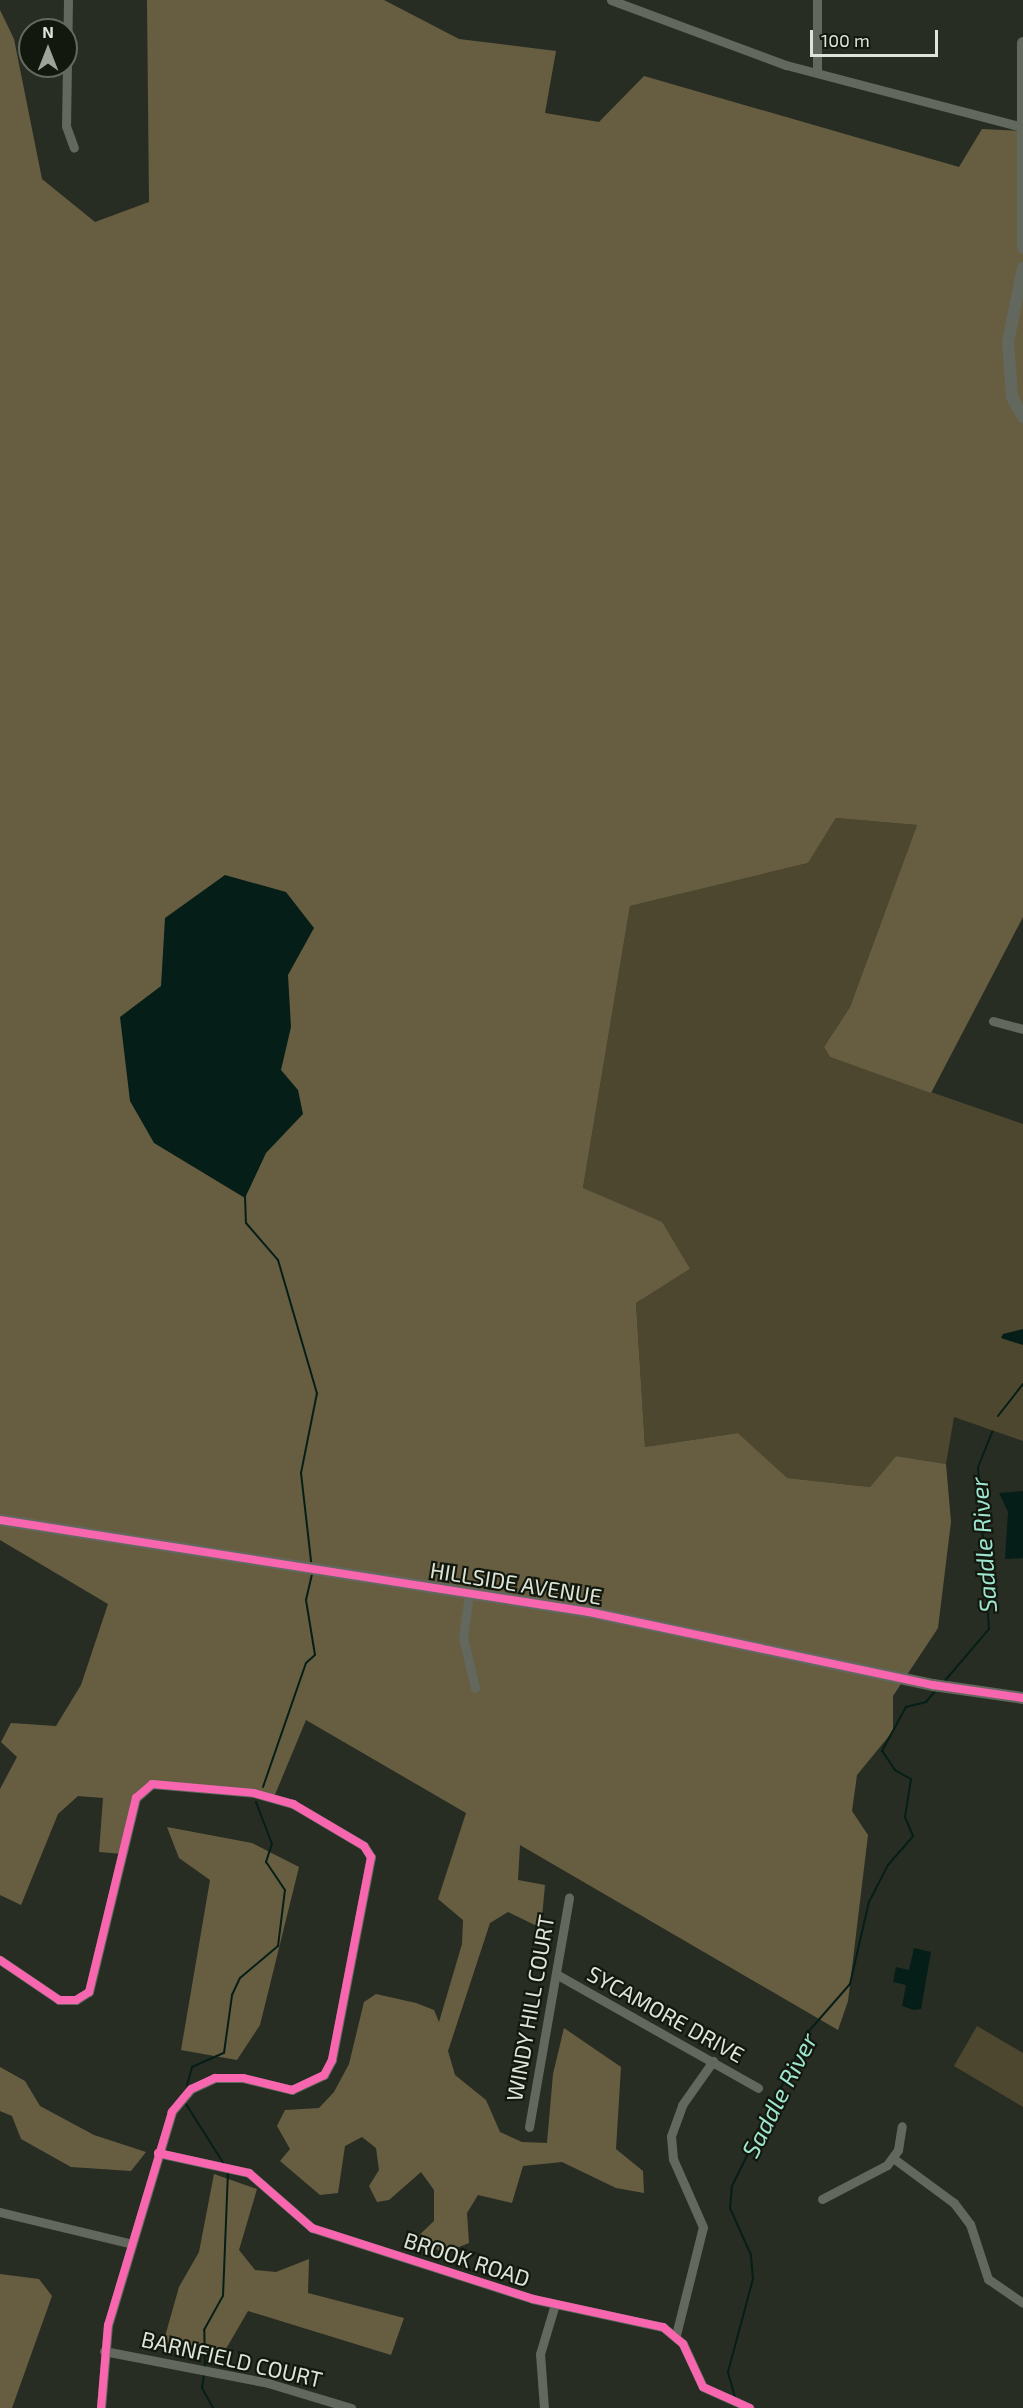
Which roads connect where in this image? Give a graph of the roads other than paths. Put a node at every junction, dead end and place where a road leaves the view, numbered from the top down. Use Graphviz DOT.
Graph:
graph roads {
  1 [pos="68,0"];
  2 [pos="611,0"];
  3 [pos="817,0"];
  4 [pos="1023,43"];
  5 [pos="817,73"];
  6 [pos="1022,86"];
  7 [pos="1019,126"];
  8 [pos="74,148"];
  9 [pos="1023,249"];
  10 [pos="1023,268"];
  11 [pos="1023,417"];
  12 [pos="993,1021"];
  13 [pos="1023,1029"];
  14 [pos="0,1520"];
  15 [pos="469,1594"];
  16 [pos="475,1688"];
  17 [pos="1023,1698"];
  18 [pos="569,1897"];
  19 [pos="0,1960"];
  20 [pos="556,1974"];
  21 [pos="713,2061"];
  22 [pos="758,2088"];
  23 [pos="902,2126"];
  24 [pos="529,2127"];
  25 [pos="158,2153"];
  26 [pos="893,2158"];
  27 [pos="822,2199"];
  28 [pos="0,2212"];
  29 [pos="132,2244"];
  30 [pos="1023,2303"];
  31 [pos="555,2304"];
  32 [pos="676,2336"];
  33 [pos="104,2350"];
  34 [pos="746,2407"];
  35 [pos="101,2408"];
  36 [pos="351,2408"];
  37 [pos="544,2408"];
  1 -- 8 [label="street"];
  2 -- 5 [label="street"];
  3 -- 5 [label="street"];
  4 -- 6 [label="street"];
  5 -- 7 [label="street"];
  6 -- 7 [label="street"];
  7 -- 9 [label="street"];
  10 -- 11 [label="street"];
  12 -- 13 [label="street"];
  14 -- 15 [label="street, HILLSIDE AVENUE"];
  15 -- 16 [label="street"];
  15 -- 17 [label="street, HILLSIDE AVENUE"];
  18 -- 20 [label="street, WINDY HILL COURT"];
  19 -- 25 [label="street"];
  20 -- 21 [label="street, SYCAMORE DRIVE"];
  20 -- 24 [label="street, WINDY HILL COURT"];
  21 -- 22 [label="street, SYCAMORE DRIVE"];
  21 -- 32 [label="street"];
  23 -- 26 [label="street"];
  25 -- 29 [label="street"];
  25 -- 31 [label="street, BROOK ROAD"];
  26 -- 27 [label="street"];
  26 -- 30 [label="street"];
  28 -- 29 [label="street"];
  29 -- 33 [label="street"];
  31 -- 32 [label="street, BROOK ROAD"];
  31 -- 37 [label="street"];
  32 -- 34 [label="street"];
  33 -- 35 [label="street"];
  33 -- 36 [label="street, BARNFIELD COURT"];
}
